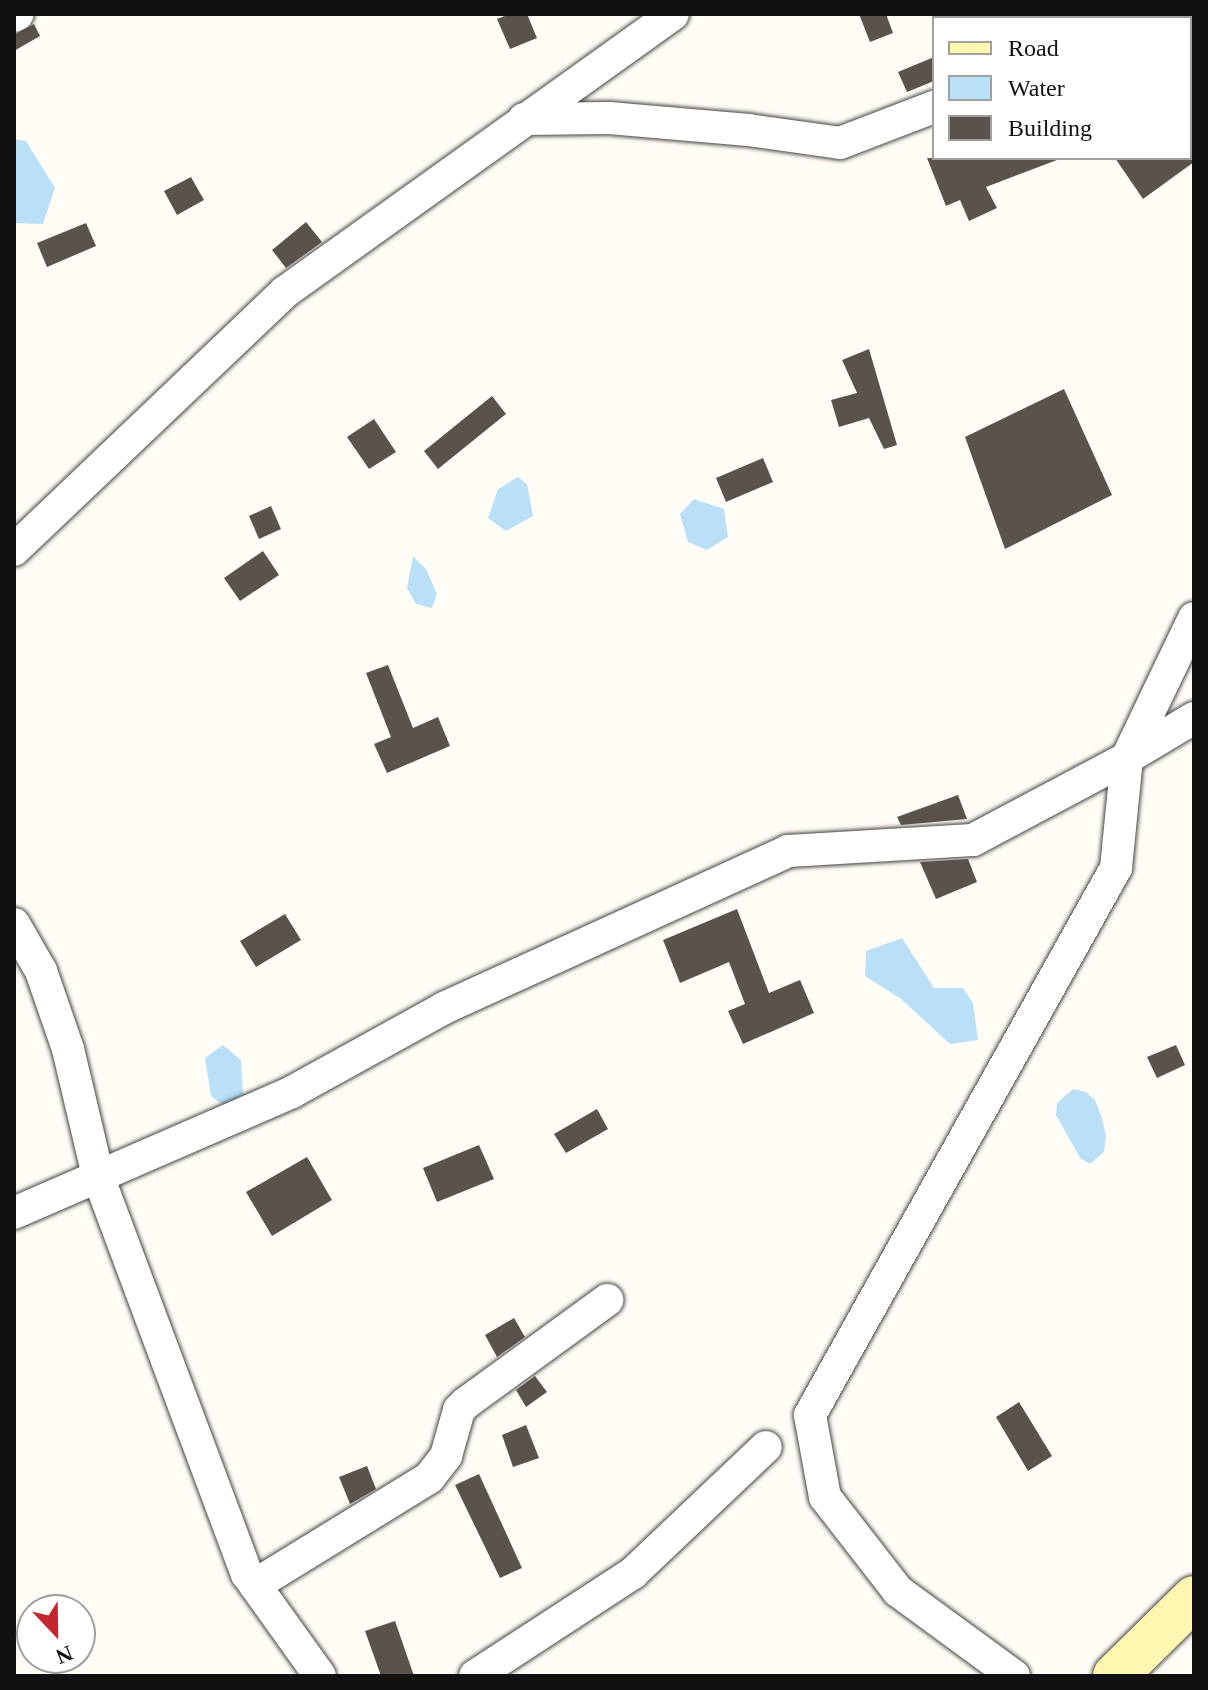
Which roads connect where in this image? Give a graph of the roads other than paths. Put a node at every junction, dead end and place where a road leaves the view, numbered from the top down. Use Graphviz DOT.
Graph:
graph roads {
  1 [pos="673,14"];
  2 [pos="932,108"];
  3 [pos="524,119"];
  4 [pos="17,542"];
  5 [pos="1194,618"];
  6 [pos="1194,718"];
  7 [pos="1127,758"];
  8 [pos="14,924"];
  9 [pos="98,1176"];
  10 [pos="14,1213"];
  11 [pos="607,1300"];
  12 [pos="766,1447"];
  13 [pos="255,1585"];
  14 [pos="1194,1598"];
  15 [pos="320,1676"];
  16 [pos="475,1676"];
  17 [pos="1014,1676"];
  18 [pos="1115,1676"];
  1 -- 3 [label="street"];
  2 -- 3 [label="street"];
  3 -- 4 [label="street"];
  5 -- 7 [label="street"];
  6 -- 7 [label="street"];
  7 -- 9 [label="street"];
  7 -- 17 [label="street"];
  8 -- 9 [label="street"];
  9 -- 10 [label="street"];
  9 -- 13 [label="street"];
  11 -- 13 [label="street"];
  12 -- 16 [label="street"];
  13 -- 15 [label="street"];
  14 -- 18 [label="street"];
}
